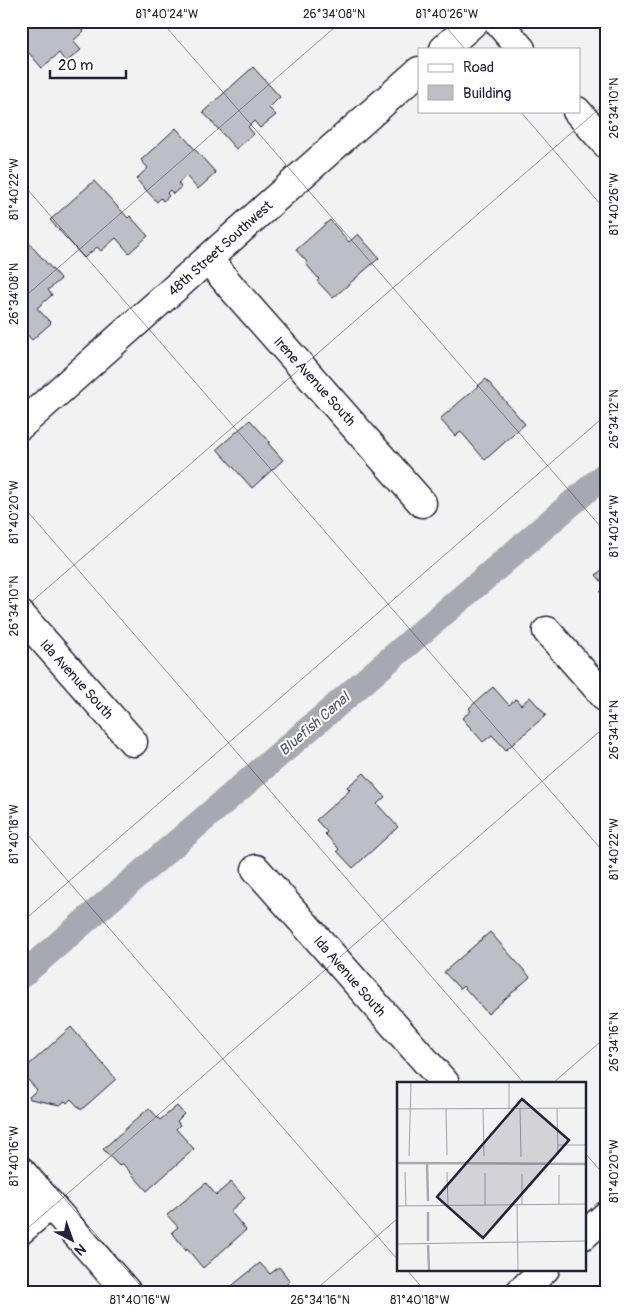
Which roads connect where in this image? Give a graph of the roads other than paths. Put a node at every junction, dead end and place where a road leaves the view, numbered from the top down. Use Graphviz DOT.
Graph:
graph roads {
  1 [pos="475,21"];
  2 [pos="497,21"];
  3 [pos="445,48"];
  4 [pos="520,48"];
  5 [pos="418,72"];
  6 [pos="578,112"];
  7 [pos="607,145"];
  8 [pos="208,259"];
  9 [pos="21,425"];
  10 [pos="422,503"];
  11 [pos="21,616"];
  12 [pos="547,631"];
  13 [pos="607,699"];
  14 [pos="133,742"];
  15 [pos="256,869"];
  16 [pos="444,1082"];
  17 [pos="21,1171"];
  18 [pos="50,1205"];
  19 [pos="607,1215"];
  20 [pos="21,1230"];
  21 [pos="586,1233"];
  22 [pos="544,1270"];
  23 [pos="128,1292"];
  24 [pos="520,1292"];
  1 -- 3 [label="street"];
  2 -- 4 [label="street"];
  5 -- 8 [label="street, 48th Street Southwest"];
  6 -- 7 [label="street"];
  8 -- 9 [label="street, 48th Street Southwest"];
  8 -- 10 [label="street, Irene Avenue South"];
  11 -- 14 [label="street, Ida Avenue South"];
  12 -- 13 [label="street"];
  15 -- 16 [label="street, Ida Avenue South"];
  17 -- 18 [label="street"];
  18 -- 20 [label="street"];
  18 -- 23 [label="street"];
  19 -- 21 [label="street"];
  22 -- 24 [label="street"];
}
